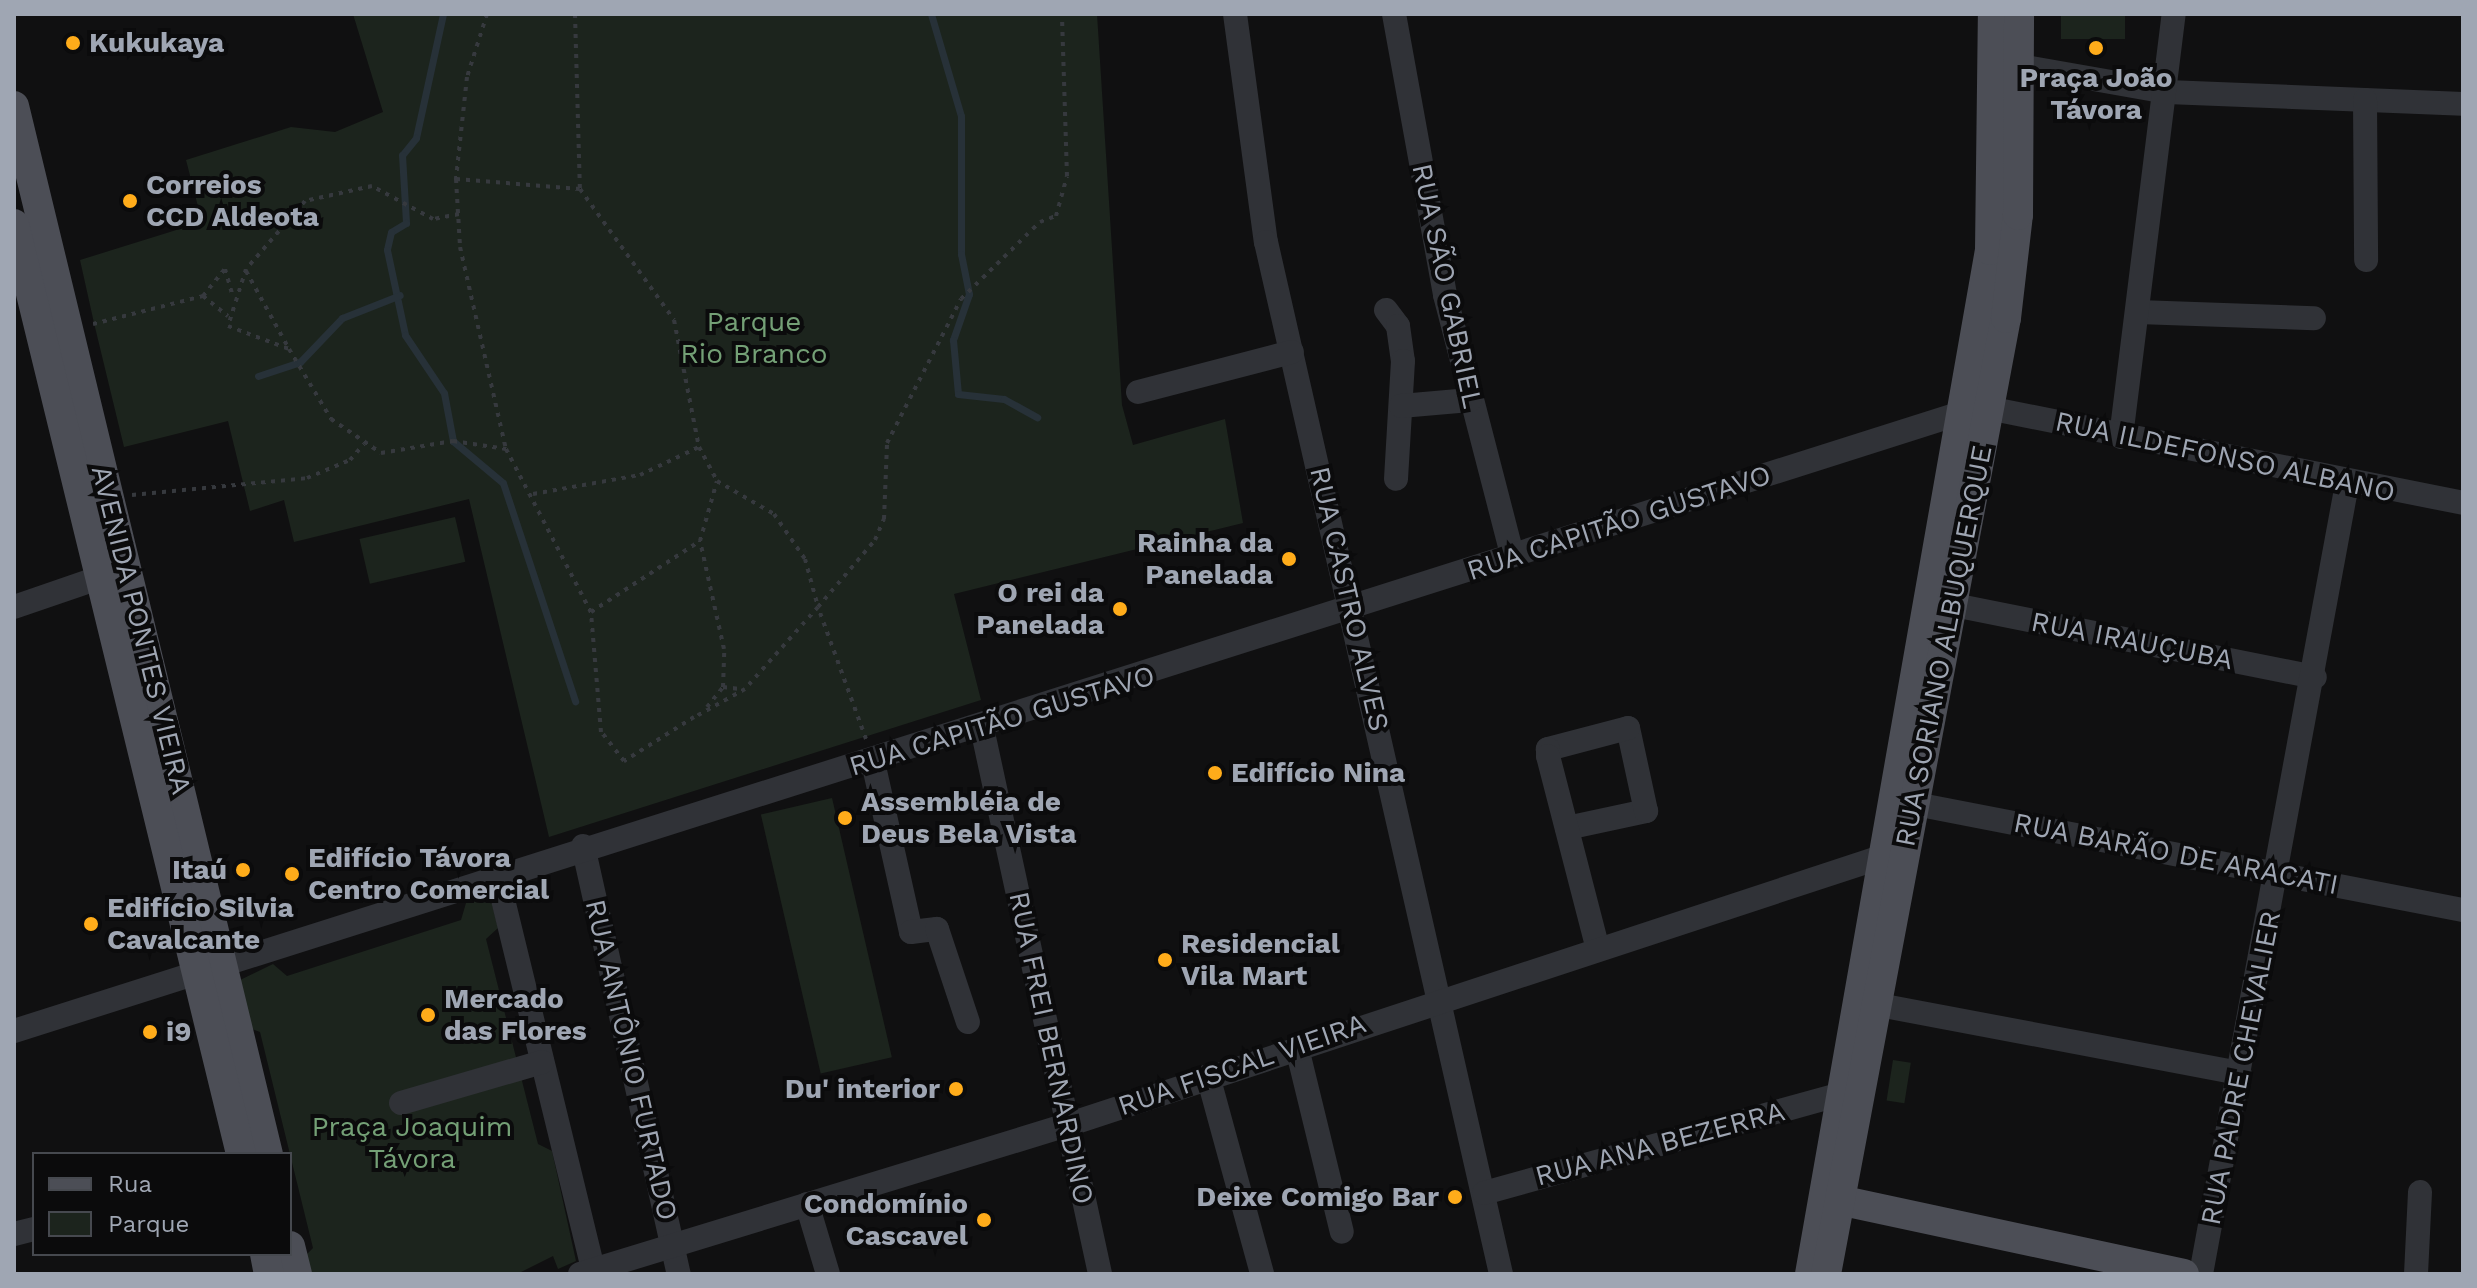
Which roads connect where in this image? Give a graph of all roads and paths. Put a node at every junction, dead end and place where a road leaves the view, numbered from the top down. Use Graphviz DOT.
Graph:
graph roads {
  1 [pos="487,14"];
  2 [pos="575,14"];
  3 [pos="1062,14"];
  4 [pos="1235,14"];
  5 [pos="1394,14"];
  6 [pos="1993,14"];
  7 [pos="2019,14"];
  8 [pos="2174,14"];
  9 [pos="2020,66"];
  10 [pos="2167,92"];
  11 [pos="2365,100"];
  12 [pos="2463,104"];
  13 [pos="14,106"];
  14 [pos="456,179"];
  15 [pos="580,189"];
  16 [pos="459,214"];
  17 [pos="2006,215"];
  18 [pos="14,224"];
  19 [pos="2366,260"];
  20 [pos="246,269"];
  21 [pos="203,296"];
  22 [pos="234,300"];
  23 [pos="1386,310"];
  24 [pos="2138,312"];
  25 [pos="228,316"];
  26 [pos="2314,318"];
  27 [pos="69,331"];
  28 [pos="289,349"];
  29 [pos="1292,352"];
  30 [pos="1138,392"];
  31 [pos="1470,400"];
  32 [pos="1401,406"];
  33 [pos="1975,410"];
  34 [pos="2121,437"];
  35 [pos="364,444"];
  36 [pos="699,447"];
  37 [pos="506,449"];
  38 [pos="1396,479"];
  39 [pos="717,481"];
  40 [pos="2347,484"];
  41 [pos="533,494"];
  42 [pos="110,497"];
  43 [pos="2463,503"];
  44 [pos="700,541"];
  45 [pos="1512,555"];
  46 [pos="101,577"];
  47 [pos="1949,604"];
  48 [pos="14,607"];
  49 [pos="818,607"];
  50 [pos="1352,610"];
  51 [pos="591,612"];
  52 [pos="2315,677"];
  53 [pos="723,687"];
  54 [pos="745,689"];
  55 [pos="695,717"];
  56 [pos="982,728"];
  57 [pos="873,762"];
  58 [pos="1902,801"];
  59 [pos="1567,828"];
  60 [pos="583,846"];
  61 [pos="1891,860"];
  62 [pos="497,875"];
  63 [pos="2278,875"];
  64 [pos="2463,910"];
  65 [pos="1598,949"];
  66 [pos="211,970"];
  67 [pos="1441,998"];
  68 [pos="1879,1005"];
  69 [pos="968,1022"];
  70 [pos="14,1031"];
  71 [pos="1297,1048"];
  72 [pos="542,1062"];
  73 [pos="2240,1073"];
  74 [pos="1208,1076"];
  75 [pos="1837,1095"];
  76 [pos="401,1103"];
  77 [pos="1067,1125"];
  78 [pos="241,1152"];
  79 [pos="267,1152"];
  80 [pos="2420,1192"];
  81 [pos="1484,1193"];
  82 [pos="1831,1198"];
  83 [pos="807,1204"];
  84 [pos="1342,1232"];
  85 [pos="673,1245"];
  86 [pos="292,1254"];
  87 [pos="586,1272"];
  88 [pos="297,1274"];
  89 [pos="679,1274"];
  90 [pos="828,1274"];
  91 [pos="1100,1274"];
  92 [pos="1262,1274"];
  93 [pos="1501,1274"];
  94 [pos="1810,1274"];
  95 [pos="1826,1274"];
  96 [pos="2184,1274"];
  97 [pos="2201,1274"];
  98 [pos="2416,1274"];
  1 -- 14 [label="path"];
  2 -- 15 [label="path"];
  3 -- 49 [label="path"];
  4 -- 29 [label="street, RUA CASTRO ALVES"];
  5 -- 31 [label="street, RUA SÃO GABRIEL"];
  6 -- 17 [label="main road, RUA SORIANO ALBUQUERQUE"];
  7 -- 9 [label="main road, RUA SORIANO ALBUQUERQUE"];
  8 -- 10 [label="street"];
  9 -- 10 [label="street"];
  9 -- 17 [label="main road, RUA SORIANO ALBUQUERQUE"];
  10 -- 11 [label="street"];
  10 -- 24 [label="street"];
  11 -- 12 [label="street"];
  11 -- 19 [label="street"];
  13 -- 27 [label="main road, AVENIDA PONTES VIEIRA"];
  14 -- 15 [label="path"];
  14 -- 16 [label="path"];
  15 -- 36 [label="path"];
  16 -- 20 [label="path"];
  16 -- 37 [label="path"];
  17 -- 33 [label="main road, RUA SORIANO ALBUQUERQUE"];
  18 -- 46 [label="main road, AVENIDA PONTES VIEIRA"];
  20 -- 22 [label="path"];
  20 -- 28 [label="path"];
  21 -- 22 [label="path"];
  21 -- 25 [label="path"];
  21 -- 27 [label="path"];
  22 -- 25 [label="path"];
  23 -- 32 [label="street"];
  24 -- 26 [label="street"];
  24 -- 34 [label="street"];
  25 -- 28 [label="path"];
  27 -- 42 [label="main road, AVENIDA PONTES VIEIRA"];
  28 -- 35 [label="path"];
  29 -- 30 [label="street"];
  29 -- 50 [label="street, RUA CASTRO ALVES"];
  31 -- 32 [label="street"];
  31 -- 45 [label="street, RUA SÃO GABRIEL"];
  32 -- 38 [label="street"];
  33 -- 34 [label="street, RUA ILDEFONSO ALBANO"];
  33 -- 45 [label="street, RUA CAPITÃO GUSTAVO"];
  33 -- 47 [label="main road, RUA SORIANO ALBUQUERQUE"];
  33 -- 58 [label="main road, RUA SORIANO ALBUQUERQUE"];
  34 -- 40 [label="street, RUA ILDEFONSO ALBANO"];
  35 -- 37 [label="path"];
  35 -- 42 [label="path"];
  36 -- 39 [label="path"];
  36 -- 41 [label="path"];
  37 -- 41 [label="path"];
  39 -- 44 [label="path"];
  39 -- 49 [label="path"];
  40 -- 43 [label="street, RUA ILDEFONSO ALBANO"];
  40 -- 52 [label="street, RUA PADRE CHEVALIER"];
  41 -- 51 [label="path"];
  42 -- 66 [label="main road, AVENIDA PONTES VIEIRA"];
  44 -- 51 [label="path"];
  44 -- 53 [label="path"];
  45 -- 50 [label="street, RUA CAPITÃO GUSTAVO"];
  46 -- 48 [label="street"];
  46 -- 66 [label="main road, AVENIDA PONTES VIEIRA"];
  47 -- 52 [label="street, RUA IRAUÇUBA"];
  47 -- 58 [label="main road, RUA SORIANO ALBUQUERQUE"];
  49 -- 54 [label="path"];
  49 -- 57 [label="path"];
  50 -- 56 [label="street, RUA CAPITÃO GUSTAVO"];
  50 -- 67 [label="street, RUA CASTRO ALVES"];
  51 -- 55 [label="path"];
  52 -- 63 [label="street, RUA PADRE CHEVALIER"];
  53 -- 54 [label="path"];
  53 -- 55 [label="path"];
  54 -- 55 [label="path"];
  56 -- 57 [label="street, RUA CAPITÃO GUSTAVO"];
  56 -- 77 [label="street, RUA FREI BERNARDINO"];
  57 -- 60 [label="street, RUA CAPITÃO GUSTAVO"];
  57 -- 69 [label="street"];
  58 -- 61 [label="main road, RUA SORIANO ALBUQUERQUE"];
  58 -- 63 [label="street, RUA BARÃO DE ARACATI"];
  59 -- 59 [label="street"];
  59 -- 65 [label="street"];
  60 -- 62 [label="street, RUA CAPITÃO GUSTAVO"];
  60 -- 85 [label="street, RUA ANTÔNIO FURTADO"];
  61 -- 65 [label="street, RUA FISCAL VIEIRA"];
  61 -- 68 [label="main road, RUA SORIANO ALBUQUERQUE"];
  61 -- 75 [label="main road, RUA SORIANO ALBUQUERQUE"];
  62 -- 66 [label="street, RUA CAPITÃO GUSTAVO"];
  62 -- 72 [label="street"];
  63 -- 64 [label="street, RUA BARÃO DE ARACATI"];
  63 -- 73 [label="street, RUA PADRE CHEVALIER"];
  65 -- 67 [label="street, RUA FISCAL VIEIRA"];
  66 -- 70 [label="street, RUA CAPITÃO GUSTAVO"];
  66 -- 78 [label="main road, AVENIDA PONTES VIEIRA"];
  66 -- 79 [label="main road, AVENIDA PONTES VIEIRA"];
  67 -- 71 [label="street, RUA FISCAL VIEIRA"];
  67 -- 81 [label="street, RUA CASTRO ALVES"];
  68 -- 73 [label="street"];
  68 -- 82 [label="main road, RUA SORIANO ALBUQUERQUE"];
  71 -- 74 [label="street, RUA FISCAL VIEIRA"];
  71 -- 84 [label="street"];
  72 -- 76 [label="street"];
  72 -- 87 [label="street"];
  73 -- 97 [label="street, RUA PADRE CHEVALIER"];
  74 -- 77 [label="street, RUA FISCAL VIEIRA"];
  74 -- 92 [label="street"];
  75 -- 81 [label="street, RUA ANA BEZERRA"];
  75 -- 82 [label="main road, RUA SORIANO ALBUQUERQUE"];
  77 -- 83 [label="street, RUA FISCAL VIEIRA"];
  77 -- 91 [label="street, RUA FREI BERNARDINO"];
  80 -- 98 [label="street"];
  81 -- 93 [label="street, RUA CASTRO ALVES"];
  82 -- 94 [label="main road, RUA SORIANO ALBUQUERQUE"];
  82 -- 95 [label="main road, RUA SORIANO ALBUQUERQUE"];
  82 -- 96 [label="main road"];
  83 -- 85 [label="street, RUA FISCAL VIEIRA"];
  83 -- 90 [label="street"];
  85 -- 87 [label="street, RUA FISCAL VIEIRA"];
  85 -- 89 [label="street, RUA ANTÔNIO FURTADO"];
  86 -- 88 [label="main road"];
}
